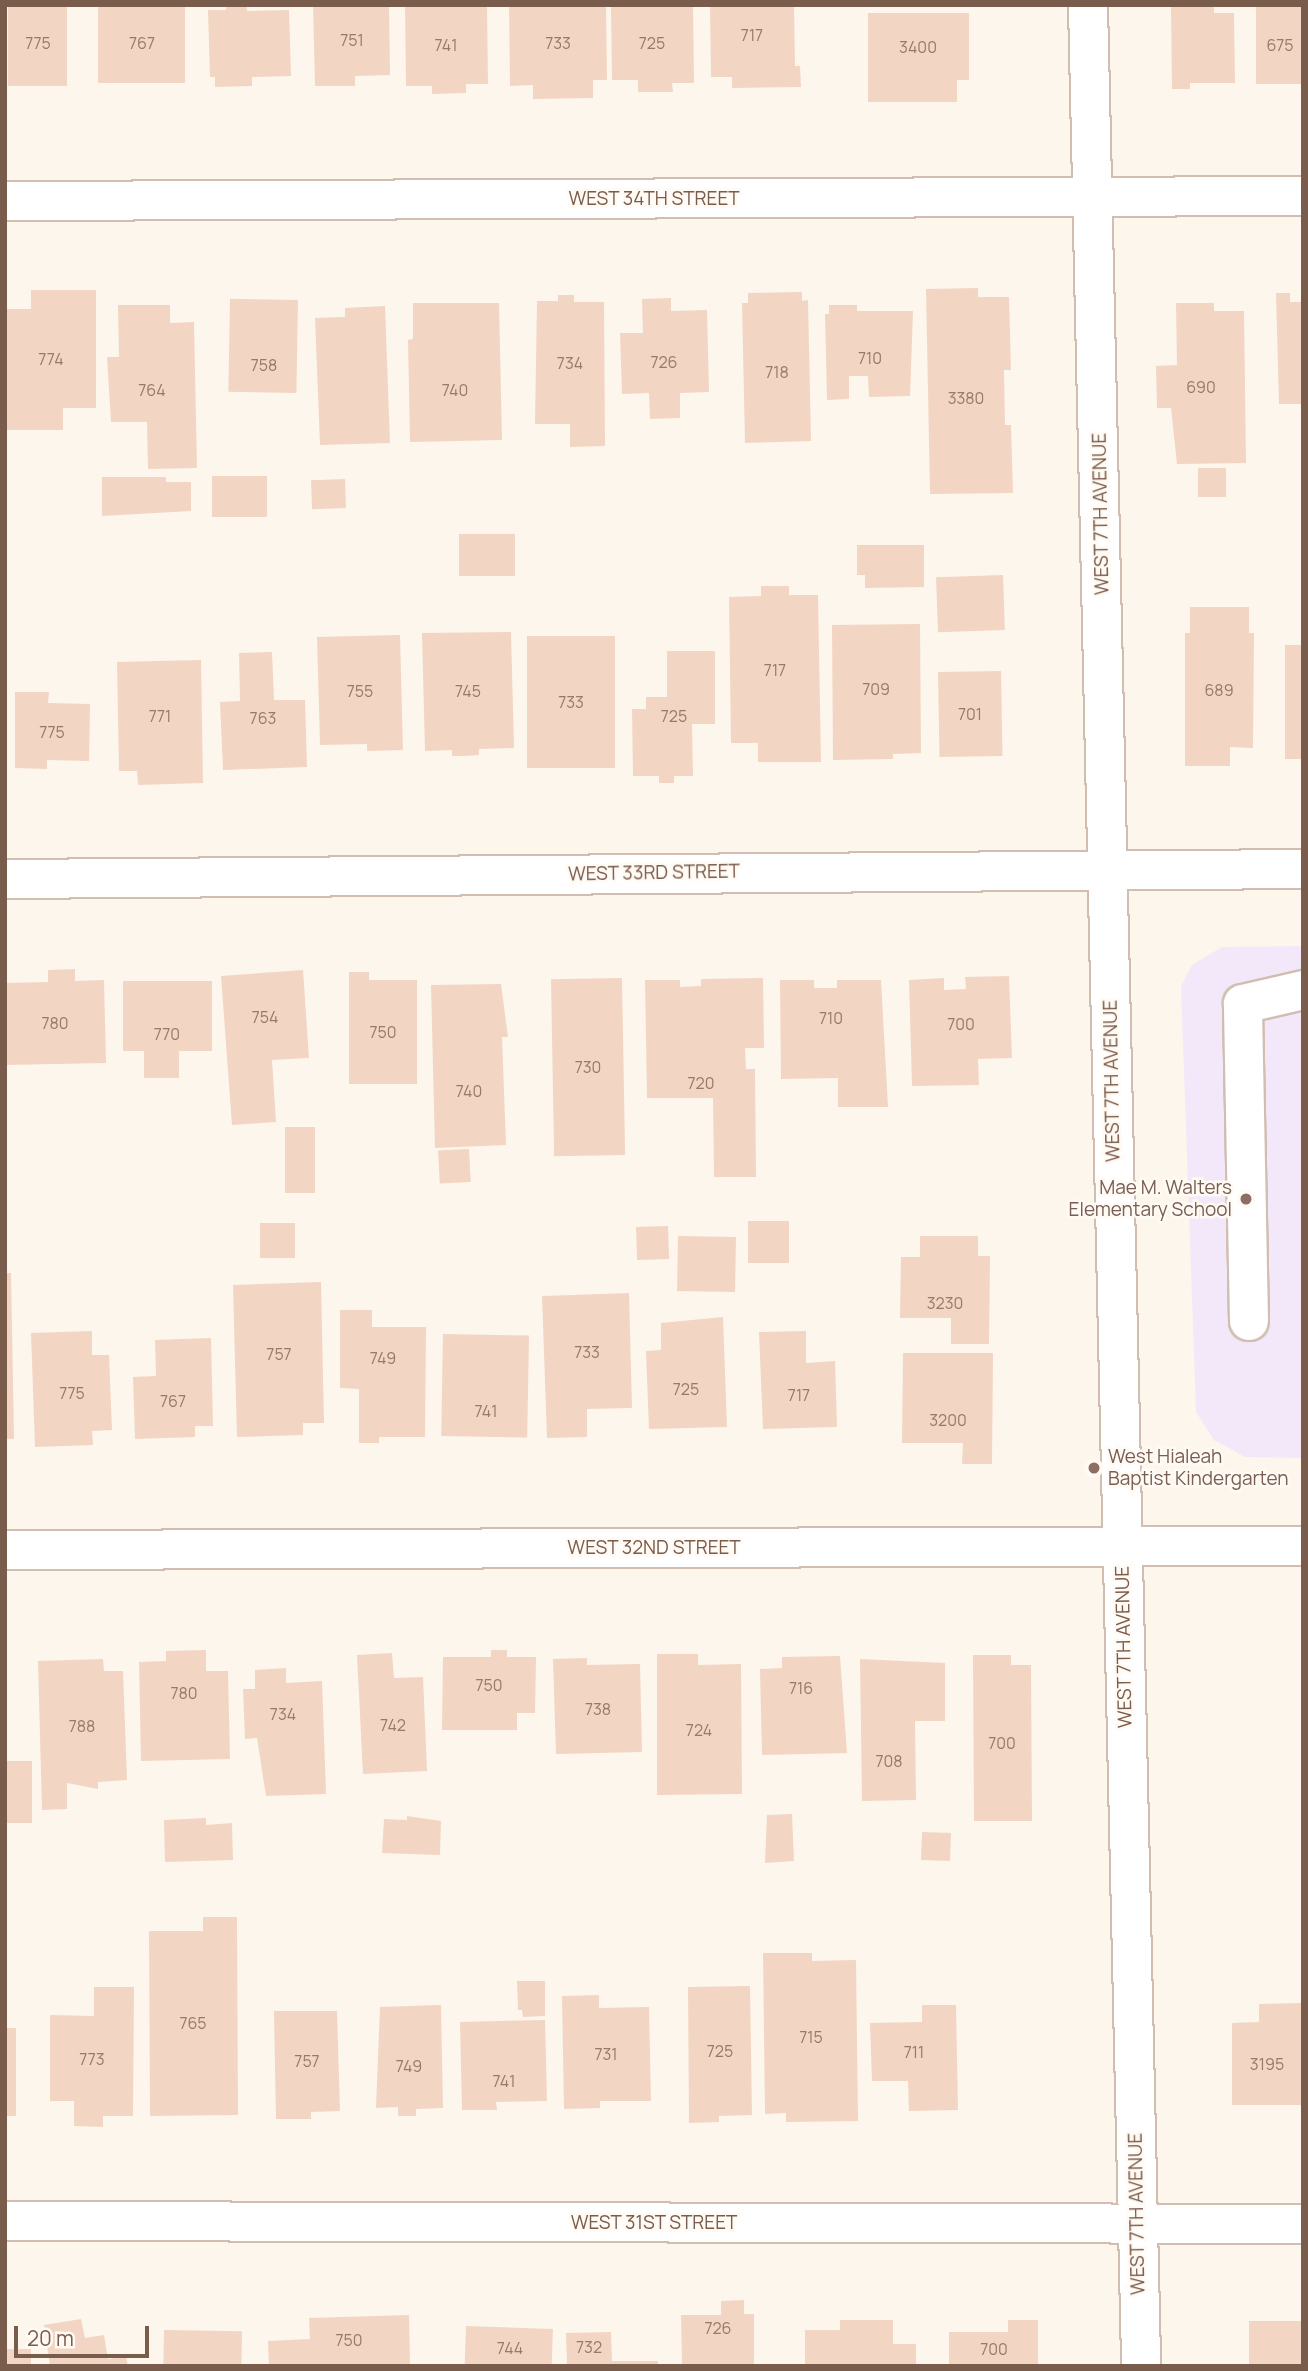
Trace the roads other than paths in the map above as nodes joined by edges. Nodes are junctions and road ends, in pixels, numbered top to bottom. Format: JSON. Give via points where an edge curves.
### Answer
{"nodes":[{"id":1,"x":1087,"y":5,"type":"edge"},
{"id":2,"x":1303,"y":196,"type":"edge"},
{"id":3,"x":1094,"y":197,"type":"junction"},
{"id":4,"x":5,"y":201,"type":"edge"},
{"id":5,"x":1108,"y":869,"type":"junction"},
{"id":6,"x":1303,"y":869,"type":"edge"},
{"id":7,"x":5,"y":879,"type":"edge"},
{"id":8,"x":1303,"y":990,"type":"edge"},
{"id":9,"x":1249,"y":1321,"type":"dead end"},
{"id":10,"x":1121,"y":1546,"type":"junction"},
{"id":11,"x":1303,"y":1546,"type":"edge"},
{"id":12,"x":5,"y":1550,"type":"edge"},
{"id":13,"x":5,"y":2221,"type":"edge"},
{"id":14,"x":1137,"y":2224,"type":"junction"},
{"id":15,"x":1303,"y":2224,"type":"edge"},
{"id":16,"x":1141,"y":2366,"type":"edge"}],
"edges":[{"from":1,"to":3,"type":"street","name":"WEST 7TH AVENUE"},
{"from":2,"to":3,"type":"street","name":"WEST 34TH STREET"},
{"from":3,"to":4,"type":"street","name":"WEST 34TH STREET"},
{"from":3,"to":5,"type":"street","name":"WEST 7TH AVENUE"},
{"from":5,"to":6,"type":"street","name":"WEST 33RD STREET"},
{"from":5,"to":7,"type":"street","name":"WEST 33RD STREET"},
{"from":5,"to":10,"type":"street","name":"WEST 7TH AVENUE"},
{"from":8,"to":9,"type":"street","via":[[1243,1004]]},
{"from":10,"to":11,"type":"street","name":"WEST 32ND STREET"},
{"from":10,"to":12,"type":"street","name":"WEST 32ND STREET"},
{"from":10,"to":14,"type":"street","name":"WEST 7TH AVENUE"},
{"from":13,"to":14,"type":"street","name":"WEST 31ST STREET"},
{"from":14,"to":15,"type":"street","name":"WEST 31ST STREET"},
{"from":14,"to":16,"type":"street","name":"WEST 7TH AVENUE"}]}
